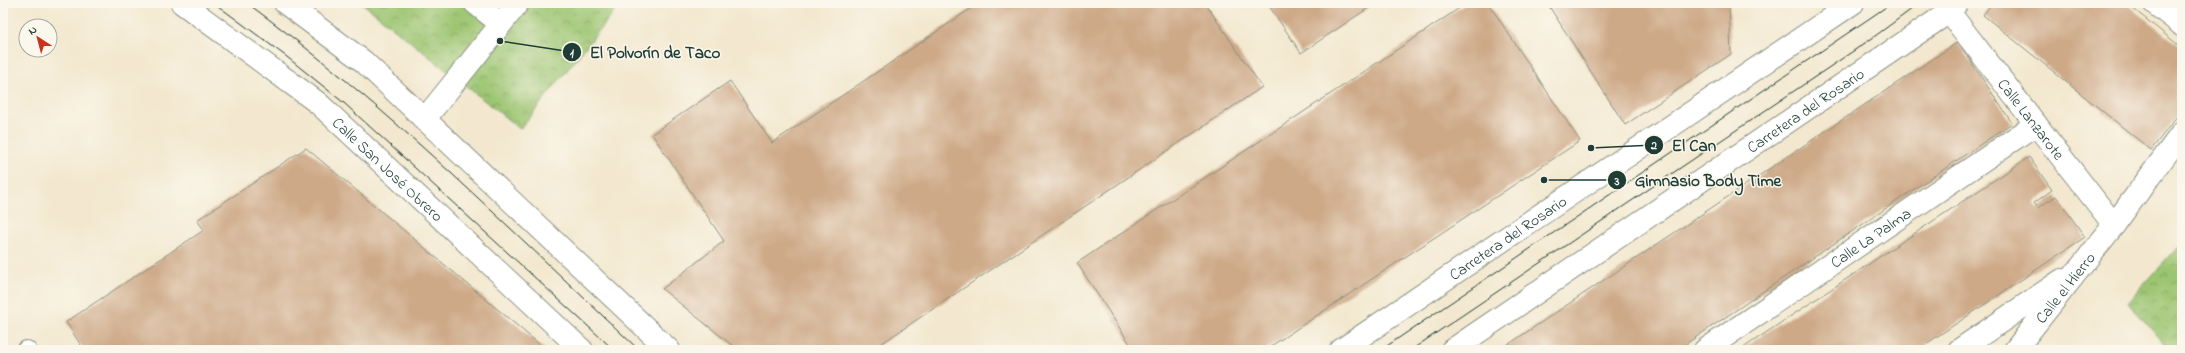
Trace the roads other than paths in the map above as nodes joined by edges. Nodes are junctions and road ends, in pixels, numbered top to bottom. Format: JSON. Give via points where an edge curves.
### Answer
{"nodes":[{"id":1,"x":182,"y":3,"type":"edge"},
{"id":2,"x":285,"y":3,"type":"edge"},
{"id":3,"x":475,"y":3,"type":"edge"},
{"id":4,"x":518,"y":3,"type":"edge"},
{"id":5,"x":1853,"y":3,"type":"edge"},
{"id":6,"x":2154,"y":3,"type":"edge"},
{"id":7,"x":1953,"y":8,"type":"edge"},
{"id":8,"x":501,"y":24,"type":"junction"},
{"id":9,"x":2182,"y":25,"type":"edge"},
{"id":10,"x":424,"y":120,"type":"junction"},
{"id":11,"x":2036,"y":124,"type":"junction"},
{"id":12,"x":2182,"y":134,"type":"edge"},
{"id":13,"x":2114,"y":225,"type":"junction"},
{"id":14,"x":2079,"y":269,"type":"junction"},
{"id":15,"x":582,"y":350,"type":"edge"},
{"id":16,"x":669,"y":350,"type":"edge"},
{"id":17,"x":1341,"y":350,"type":"edge"},
{"id":18,"x":1452,"y":350,"type":"edge"},
{"id":19,"x":1705,"y":350,"type":"edge"},
{"id":20,"x":1959,"y":350,"type":"edge"},
{"id":21,"x":2015,"y":350,"type":"edge"}],
"edges":[{"from":1,"to":15,"type":"street","name":"Calle San José Obrero","via":[[318,103]]},
{"from":2,"to":10,"type":"street","via":[[363,61]]},
{"from":3,"to":8,"type":"street"},
{"from":4,"to":8,"type":"street"},
{"from":5,"to":17,"type":"street","name":"Carretera del Rosario"},
{"from":6,"to":9,"type":"street"},
{"from":7,"to":11,"type":"street","name":"Calle Lanzarote"},
{"from":7,"to":18,"type":"street","name":"Carretera del Rosario"},
{"from":8,"to":10,"type":"street"},
{"from":10,"to":16,"type":"street"},
{"from":11,"to":13,"type":"street","name":"Calle Lanzarote"},
{"from":11,"to":19,"type":"street","name":"Calle La Palma"},
{"from":12,"to":13,"type":"street","name":"Calle el Hierro"},
{"from":13,"to":14,"type":"street","name":"Calle el Hierro"},
{"from":14,"to":20,"type":"street"},
{"from":14,"to":21,"type":"street","name":"Calle el Hierro"}]}
